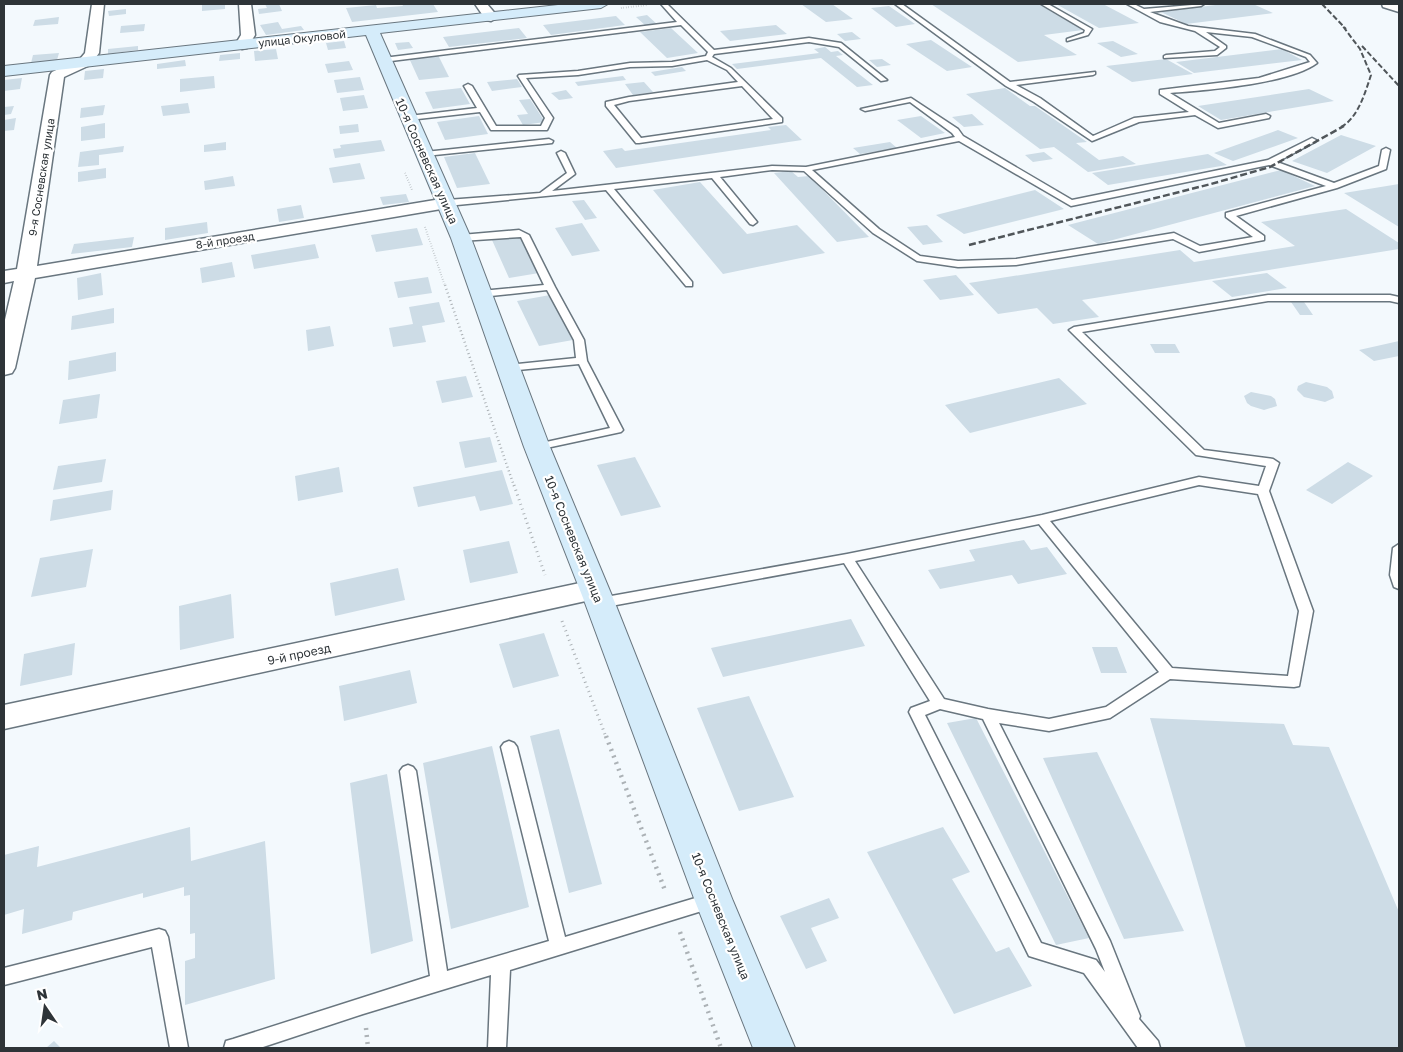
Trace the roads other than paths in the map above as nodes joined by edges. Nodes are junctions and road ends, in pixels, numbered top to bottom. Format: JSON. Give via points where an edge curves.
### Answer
{"nodes":[{"id":1,"x":98,"y":4,"type":"edge"},
{"id":2,"x":245,"y":4,"type":"edge"},
{"id":3,"x":481,"y":4,"type":"edge"},
{"id":4,"x":601,"y":4,"type":"edge"},
{"id":5,"x":664,"y":4,"type":"edge"},
{"id":6,"x":898,"y":4,"type":"edge"},
{"id":7,"x":1044,"y":4,"type":"edge"},
{"id":8,"x":1130,"y":4,"type":"edge"},
{"id":9,"x":1201,"y":4,"type":"edge"},
{"id":10,"x":1388,"y":4,"type":"edge"},
{"id":11,"x":1399,"y":8,"type":"edge"},
{"id":12,"x":1143,"y":11,"type":"junction"},
{"id":13,"x":491,"y":17,"type":"junction"},
{"id":14,"x":682,"y":23,"type":"junction"},
{"id":15,"x":1198,"y":29,"type":"junction"},
{"id":16,"x":372,"y":31,"type":"junction"},
{"id":17,"x":1069,"y":40,"type":"dead end"},
{"id":18,"x":242,"y":45,"type":"junction"},
{"id":19,"x":710,"y":55,"type":"junction"},
{"id":20,"x":1166,"y":57,"type":"dead end"},
{"id":21,"x":383,"y":60,"type":"junction"},
{"id":22,"x":85,"y":62,"type":"junction"},
{"id":23,"x":4,"y":71,"type":"edge"},
{"id":24,"x":1093,"y":73,"type":"dead end"},
{"id":25,"x":883,"y":80,"type":"dead end"},
{"id":26,"x":743,"y":84,"type":"junction"},
{"id":27,"x":1008,"y":84,"type":"junction"},
{"id":28,"x":468,"y":86,"type":"dead end"},
{"id":29,"x":865,"y":109,"type":"dead end"},
{"id":30,"x":482,"y":110,"type":"junction"},
{"id":31,"x":1196,"y":113,"type":"junction"},
{"id":32,"x":1266,"y":116,"type":"dead end"},
{"id":33,"x":409,"y":118,"type":"junction"},
{"id":34,"x":960,"y":138,"type":"junction"},
{"id":35,"x":1312,"y":140,"type":"dead end"},
{"id":36,"x":549,"y":141,"type":"dead end"},
{"id":37,"x":1386,"y":150,"type":"dead end"},
{"id":38,"x":561,"y":152,"type":"dead end"},
{"id":39,"x":1270,"y":162,"type":"junction"},
{"id":40,"x":415,"y":163,"type":"junction"},
{"id":41,"x":806,"y":169,"type":"junction"},
{"id":42,"x":713,"y":174,"type":"junction"},
{"id":43,"x":1334,"y":186,"type":"junction"},
{"id":44,"x":608,"y":187,"type":"junction"},
{"id":45,"x":542,"y":195,"type":"junction"},
{"id":46,"x":447,"y":203,"type":"junction"},
{"id":47,"x":753,"y":222,"type":"dead end"},
{"id":48,"x":461,"y":238,"type":"junction"},
{"id":49,"x":26,"y":273,"type":"junction"},
{"id":50,"x":4,"y":276,"type":"edge"},
{"id":51,"x":690,"y":284,"type":"dead end"},
{"id":52,"x":550,"y":287,"type":"junction"},
{"id":53,"x":481,"y":294,"type":"junction"},
{"id":54,"x":1399,"y":300,"type":"edge"},
{"id":55,"x":582,"y":361,"type":"junction"},
{"id":56,"x":4,"y":368,"type":"edge"},
{"id":57,"x":508,"y":368,"type":"junction"},
{"id":58,"x":537,"y":447,"type":"junction"},
{"id":59,"x":1263,"y":491,"type":"junction"},
{"id":60,"x":1042,"y":519,"type":"junction"},
{"id":61,"x":1399,"y":548,"type":"edge"},
{"id":62,"x":847,"y":558,"type":"junction"},
{"id":63,"x":1399,"y":584,"type":"edge"},
{"id":64,"x":597,"y":596,"type":"junction"},
{"id":65,"x":1168,"y":672,"type":"junction"},
{"id":66,"x":939,"y":703,"type":"junction"},
{"id":67,"x":988,"y":715,"type":"junction"},
{"id":68,"x":4,"y":717,"type":"edge"},
{"id":69,"x":509,"y":747,"type":"dead end"},
{"id":70,"x":408,"y":771,"type":"dead end"},
{"id":71,"x":714,"y":901,"type":"junction"},
{"id":72,"x":559,"y":946,"type":"junction"},
{"id":73,"x":501,"y":963,"type":"junction"},
{"id":74,"x":4,"y":976,"type":"edge"},
{"id":75,"x":440,"y":982,"type":"junction"},
{"id":76,"x":1145,"y":1042,"type":"edge"},
{"id":77,"x":179,"y":1048,"type":"edge"},
{"id":78,"x":233,"y":1048,"type":"edge"},
{"id":79,"x":497,"y":1048,"type":"edge"},
{"id":80,"x":774,"y":1048,"type":"edge"}],
"edges":[{"from":1,"to":22,"type":"street","via":[[92,53]]},
{"from":2,"to":18,"type":"street","via":[[248,35]]},
{"from":3,"to":13,"type":"street"},
{"from":4,"to":13,"type":"street","name":"улица Окуловой"},
{"from":5,"to":14,"type":"lane"},
{"from":6,"to":27,"type":"lane"},
{"from":7,"to":17,"type":"lane","via":[[1089,29],[1086,34]]},
{"from":8,"to":12,"type":"lane"},
{"from":9,"to":12,"type":"lane"},
{"from":10,"to":11,"type":"street"},
{"from":12,"to":15,"type":"lane","via":[[1179,27]]},
{"from":13,"to":16,"type":"street","name":"улица Окуловой"},
{"from":14,"to":19,"type":"lane"},
{"from":14,"to":21,"type":"lane"},
{"from":15,"to":20,"type":"lane","via":[[1224,47],[1216,53]]},
{"from":15,"to":31,"type":"lane","via":[[1253,35],[1308,56],[1314,63],[1295,72],[1249,82],[1163,92]]},
{"from":16,"to":18,"type":"street","name":"улица Окуловой"},
{"from":16,"to":21,"type":"street","name":"10-я Сосневская улица"},
{"from":18,"to":22,"type":"street","name":"улица Окуловой"},
{"from":19,"to":25,"type":"lane","via":[[810,40],[840,45]]},
{"from":19,"to":26,"type":"lane"},
{"from":19,"to":30,"type":"lane","via":[[672,64],[521,76],[549,118],[544,128],[494,128]]},
{"from":21,"to":33,"type":"street","name":"10-я Сосневская улица"},
{"from":22,"to":23,"type":"street","name":"улица Окуловой"},
{"from":22,"to":49,"type":"street","name":"9-я Сосневская улица","via":[[57,75]]},
{"from":24,"to":27,"type":"lane"},
{"from":26,"to":26,"type":"lane","via":[[779,120],[639,141],[609,104],[630,98]]},
{"from":27,"to":31,"type":"lane","via":[[1092,139],[1137,120]]},
{"from":28,"to":30,"type":"lane"},
{"from":29,"to":34,"type":"lane","via":[[911,100]]},
{"from":30,"to":33,"type":"lane"},
{"from":31,"to":32,"type":"lane","via":[[1218,126]]},
{"from":33,"to":40,"type":"street","name":"10-я Сосневская улица"},
{"from":34,"to":39,"type":"lane","via":[[1071,203]]},
{"from":34,"to":41,"type":"lane"},
{"from":35,"to":39,"type":"lane"},
{"from":36,"to":40,"type":"lane"},
{"from":37,"to":43,"type":"lane","via":[[1384,167]]},
{"from":38,"to":45,"type":"lane","via":[[571,174]]},
{"from":39,"to":43,"type":"lane"},
{"from":40,"to":46,"type":"street","name":"10-я Сосневская улица"},
{"from":41,"to":42,"type":"lane","via":[[772,168]]},
{"from":41,"to":43,"type":"lane","via":[[876,231],[917,258],[958,264],[1016,262],[1174,236],[1199,249],[1261,238],[1229,215]]},
{"from":42,"to":44,"type":"lane"},
{"from":42,"to":47,"type":"lane"},
{"from":44,"to":45,"type":"lane"},
{"from":44,"to":51,"type":"lane"},
{"from":45,"to":46,"type":"lane"},
{"from":46,"to":48,"type":"street","name":"10-я Сосневская улица"},
{"from":46,"to":49,"type":"street","name":"8-й проезд"},
{"from":48,"to":52,"type":"lane","via":[[525,235]]},
{"from":48,"to":53,"type":"street","name":"10-я Сосневская улица"},
{"from":49,"to":50,"type":"street","name":"8-й проезд"},
{"from":49,"to":56,"type":"street","name":"9-я Сосневская улица"},
{"from":52,"to":53,"type":"lane"},
{"from":52,"to":55,"type":"lane","via":[[579,340]]},
{"from":53,"to":57,"type":"street","name":"10-я Сосневская улица"},
{"from":54,"to":59,"type":"lane","via":[[1268,298],[1074,330],[1200,453],[1273,462]]},
{"from":55,"to":57,"type":"lane"},
{"from":55,"to":58,"type":"lane","via":[[617,430]]},
{"from":57,"to":58,"type":"street","name":"10-я Сосневская улица"},
{"from":58,"to":64,"type":"street","name":"10-я Сосневская улица"},
{"from":59,"to":60,"type":"lane","via":[[1199,481]]},
{"from":59,"to":65,"type":"lane","via":[[1306,611],[1294,682]]},
{"from":60,"to":62,"type":"lane"},
{"from":60,"to":65,"type":"lane"},
{"from":61,"to":63,"type":"lane"},
{"from":62,"to":64,"type":"lane"},
{"from":62,"to":66,"type":"lane"},
{"from":64,"to":68,"type":"street","name":"9-й проезд","via":[[553,599]]},
{"from":64,"to":71,"type":"street","name":"10-я Сосневская улица"},
{"from":65,"to":67,"type":"lane","via":[[1110,712],[1049,725]]},
{"from":66,"to":67,"type":"lane"},
{"from":66,"to":76,"type":"lane","via":[[916,712],[1035,950],[1090,966]]},
{"from":67,"to":76,"type":"lane","via":[[1104,947]]},
{"from":69,"to":72,"type":"lane"},
{"from":70,"to":75,"type":"lane"},
{"from":71,"to":72,"type":"lane"},
{"from":71,"to":80,"type":"street","name":"10-я Сосневская улица"},
{"from":72,"to":73,"type":"lane"},
{"from":73,"to":75,"type":"lane"},
{"from":73,"to":79,"type":"lane"},
{"from":74,"to":77,"type":"lane","via":[[159,937]]},
{"from":75,"to":78,"type":"lane"}]}
